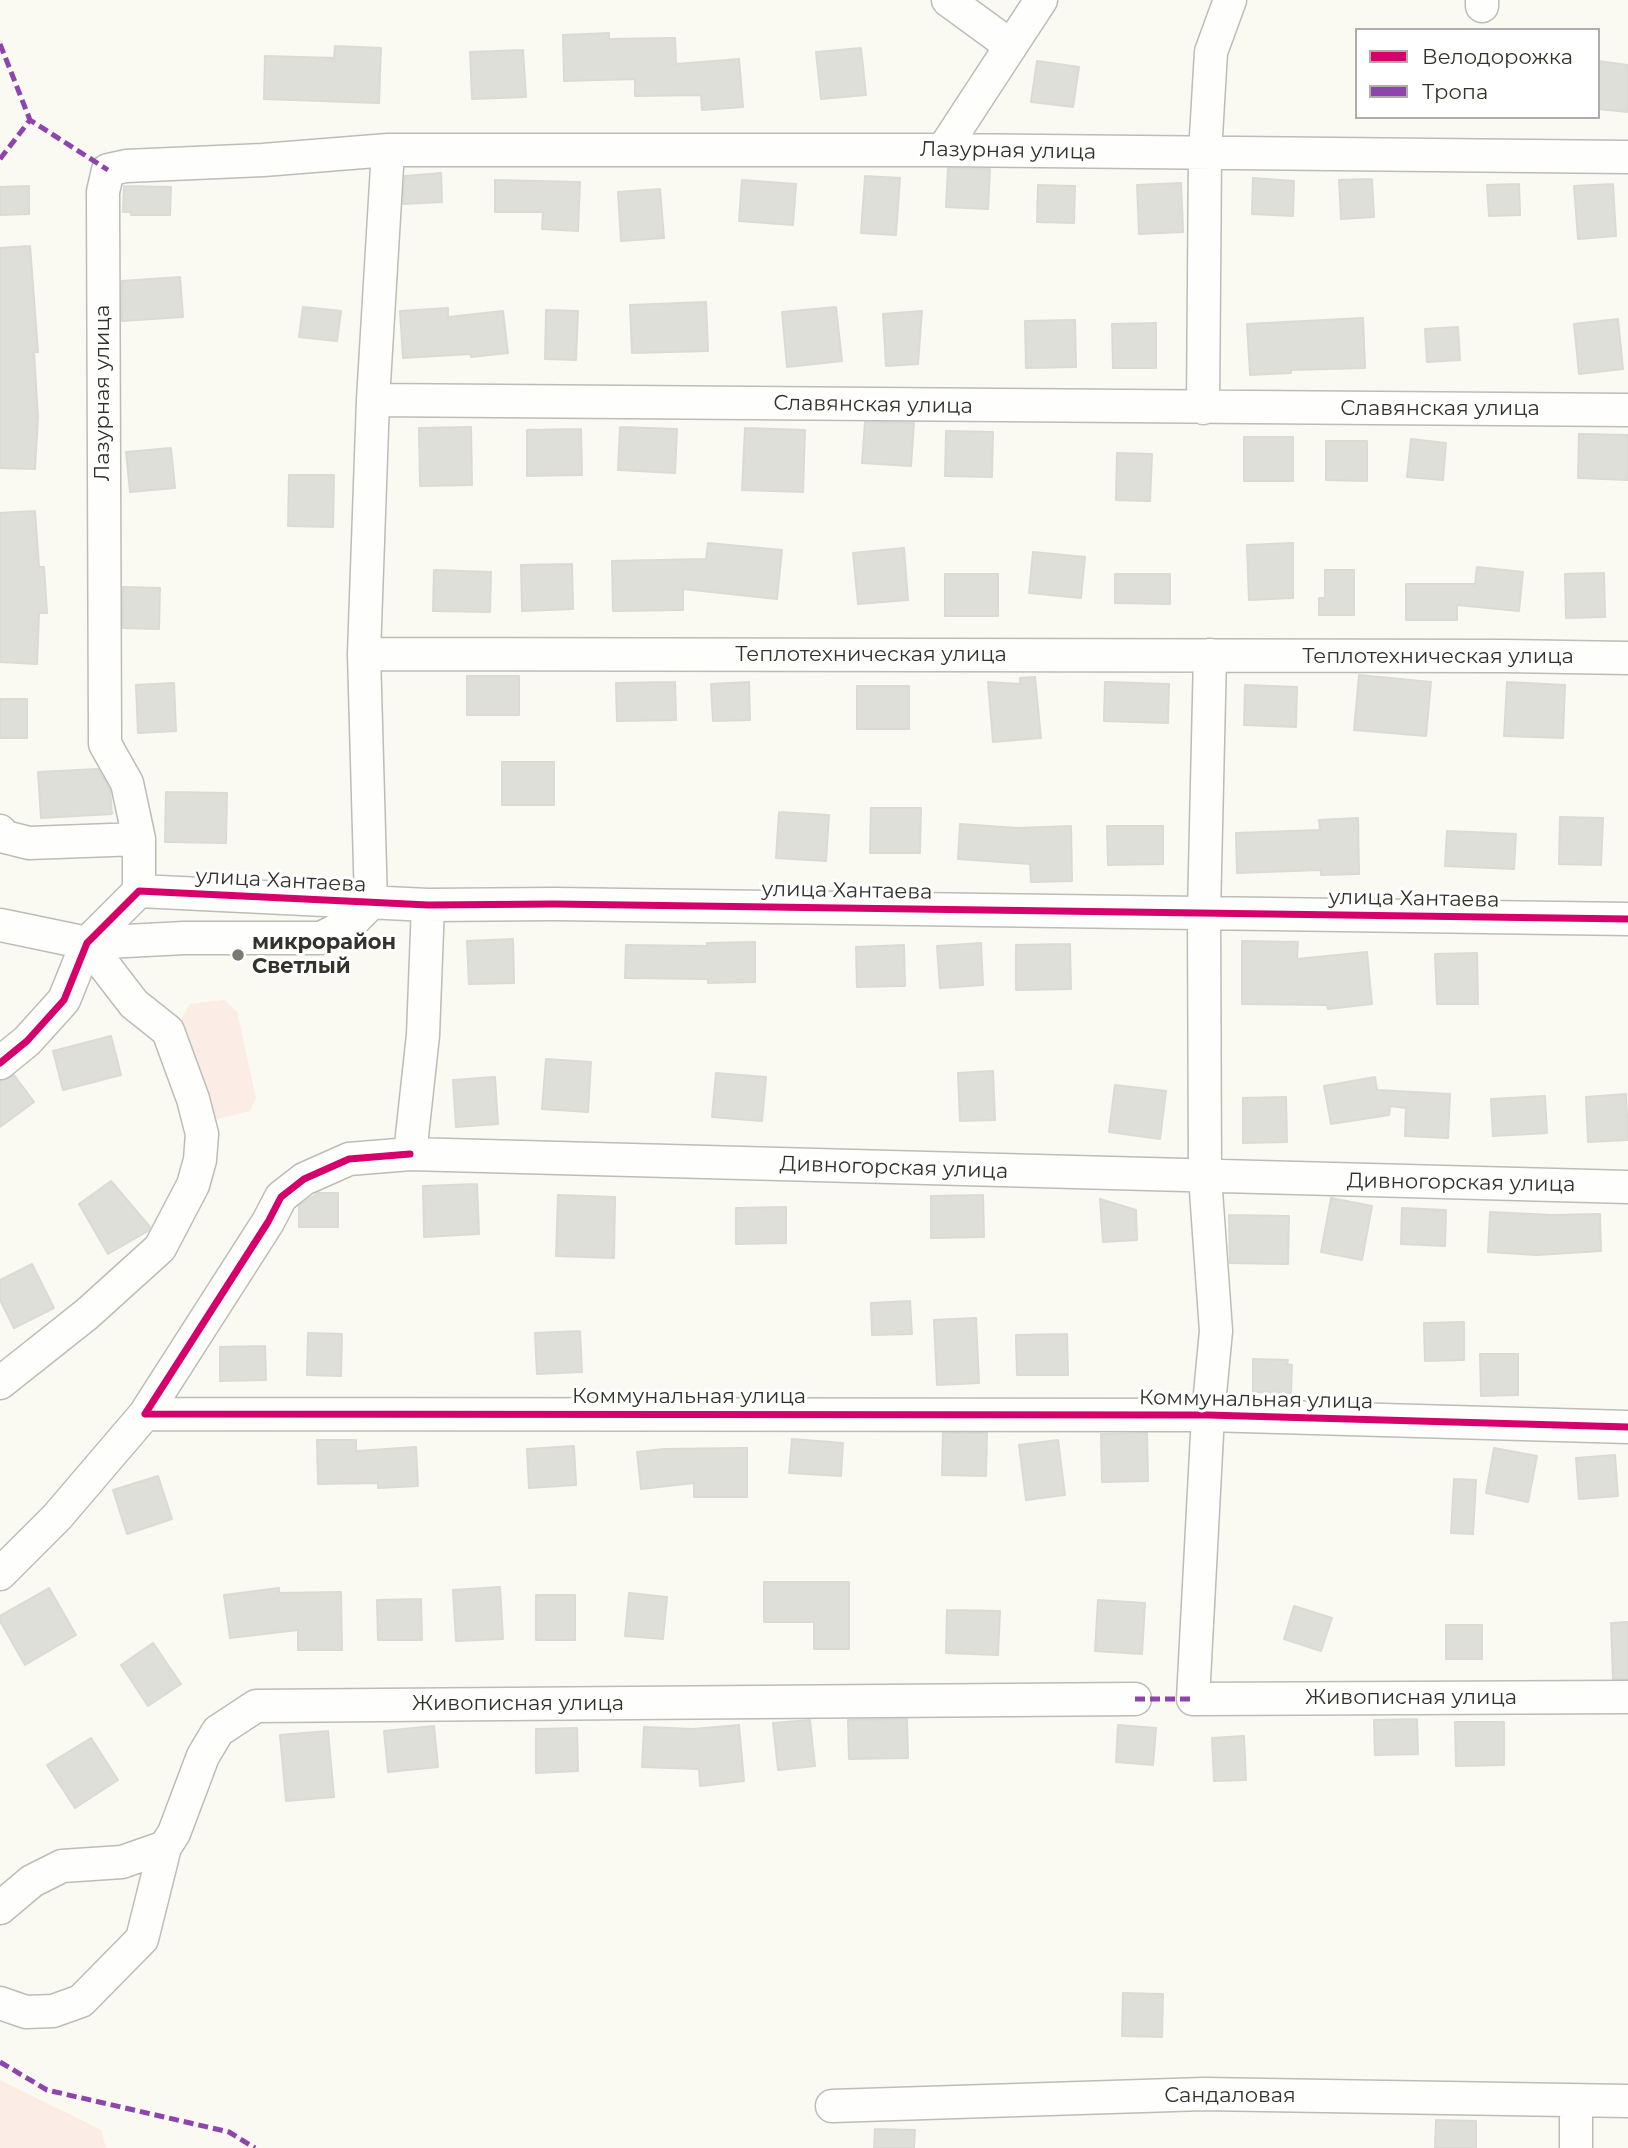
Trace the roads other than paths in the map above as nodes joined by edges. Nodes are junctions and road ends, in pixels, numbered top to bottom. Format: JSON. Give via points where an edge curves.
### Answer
{"nodes":[{"id":1,"x":948,"y":0,"type":"edge"},
{"id":2,"x":1041,"y":0,"type":"edge"},
{"id":3,"x":1230,"y":0,"type":"edge"},
{"id":4,"x":1011,"y":46,"type":"junction"},
{"id":5,"x":943,"y":149,"type":"junction"},
{"id":6,"x":388,"y":150,"type":"junction"},
{"id":7,"x":1205,"y":153,"type":"junction"},
{"id":8,"x":1628,"y":158,"type":"edge"},
{"id":9,"x":373,"y":400,"type":"junction"},
{"id":10,"x":1203,"y":408,"type":"junction"},
{"id":11,"x":1628,"y":410,"type":"edge"},
{"id":12,"x":364,"y":654,"type":"junction"},
{"id":13,"x":1210,"y":656,"type":"junction"},
{"id":14,"x":1628,"y":659,"type":"edge"},
{"id":15,"x":0,"y":831,"type":"edge"},
{"id":16,"x":139,"y":839,"type":"junction"},
{"id":17,"x":139,"y":891,"type":"junction"},
{"id":18,"x":371,"y":903,"type":"junction"},
{"id":19,"x":428,"y":905,"type":"junction"},
{"id":20,"x":1204,"y":913,"type":"junction"},
{"id":21,"x":1628,"y":919,"type":"edge"},
{"id":22,"x":0,"y":925,"type":"edge"},
{"id":23,"x":87,"y":943,"type":"junction"},
{"id":24,"x":0,"y":1063,"type":"edge"},
{"id":25,"x":410,"y":1154,"type":"junction"},
{"id":26,"x":1205,"y":1177,"type":"junction"},
{"id":27,"x":1628,"y":1187,"type":"edge"},
{"id":28,"x":0,"y":1383,"type":"edge"},
{"id":29,"x":145,"y":1414,"type":"junction"},
{"id":30,"x":1208,"y":1415,"type":"junction"},
{"id":31,"x":1628,"y":1427,"type":"edge"},
{"id":32,"x":0,"y":1574,"type":"edge"},
{"id":33,"x":1628,"y":1697,"type":"edge"},
{"id":34,"x":1135,"y":1699,"type":"dead end"},
{"id":35,"x":166,"y":1847,"type":"junction"},
{"id":36,"x":0,"y":1908,"type":"edge"},
{"id":37,"x":0,"y":2003,"type":"edge"},
{"id":38,"x":1628,"y":2101,"type":"edge"},
{"id":39,"x":1576,"y":2102,"type":"junction"},
{"id":40,"x":832,"y":2106,"type":"dead end"},
{"id":41,"x":1576,"y":2148,"type":"edge"}],
"edges":[{"from":1,"to":4,"type":"street"},
{"from":2,"to":4,"type":"street"},
{"from":3,"to":7,"type":"street","via":[[1211,52]]},
{"from":4,"to":5,"type":"street"},
{"from":5,"to":6,"type":"street","name":"Лазурная улица"},
{"from":5,"to":7,"type":"street","name":"Лазурная улица"},
{"from":6,"to":9,"type":"street"},
{"from":6,"to":16,"type":"street","name":"Лазурная улица","via":[[108,170],[103,192],[105,744],[127,783]]},
{"from":7,"to":8,"type":"street","name":"Лазурная улица"},
{"from":7,"to":10,"type":"street"},
{"from":9,"to":10,"type":"street","name":"Славянская улица"},
{"from":9,"to":12,"type":"street"},
{"from":10,"to":11,"type":"street","name":"Славянская улица"},
{"from":12,"to":13,"type":"street","name":"Теплотехническая улица"},
{"from":12,"to":18,"type":"street"},
{"from":13,"to":14,"type":"street","name":"Теплотехническая улица"},
{"from":13,"to":20,"type":"street"},
{"from":15,"to":16,"type":"street","via":[[5,837],[29,843]]},
{"from":16,"to":17,"type":"street","name":"Лазурная улица"},
{"from":17,"to":18,"type":"street","name":"улица Хантаева"},
{"from":17,"to":23,"type":"street"},
{"from":18,"to":19,"type":"street","name":"улица Хантаева"},
{"from":18,"to":23,"type":"street","via":[[351,923],[321,938]]},
{"from":19,"to":20,"type":"street","name":"улица Хантаева"},
{"from":19,"to":25,"type":"street","via":[[423,1035]]},
{"from":20,"to":21,"type":"street","name":"улица Хантаева"},
{"from":20,"to":26,"type":"street"},
{"from":22,"to":23,"type":"street"},
{"from":23,"to":24,"type":"street","via":[[64,1000]]},
{"from":23,"to":28,"type":"street","via":[[134,1004],[168,1031],[202,1134],[200,1160],[193,1185],[160,1248]]},
{"from":25,"to":26,"type":"street","name":"Дивногорская улица"},
{"from":25,"to":29,"type":"street","via":[[349,1159],[304,1179],[281,1197]]},
{"from":26,"to":27,"type":"street","name":"Дивногорская улица"},
{"from":26,"to":30,"type":"street","via":[[1216,1331]]},
{"from":29,"to":30,"type":"street","name":"Коммунальная улица"},
{"from":29,"to":32,"type":"street","via":[[57,1517]]},
{"from":30,"to":31,"type":"street","name":"Коммунальная улица"},
{"from":30,"to":33,"type":"street","name":"Живописная улица","via":[[1193,1699]]},
{"from":34,"to":35,"type":"street","name":"Живописная улица","via":[[256,1706],[218,1731]]},
{"from":35,"to":36,"type":"street","via":[[122,1862],[62,1866],[32,1881]]},
{"from":35,"to":37,"type":"street","name":"Живописная улица","via":[[142,1939],[81,2001],[53,2011],[26,2012]]},
{"from":38,"to":39,"type":"street","name":"Сандаловая"},
{"from":39,"to":40,"type":"street","name":"Сандаловая","via":[[1204,2094]]},
{"from":39,"to":41,"type":"street"}]}
